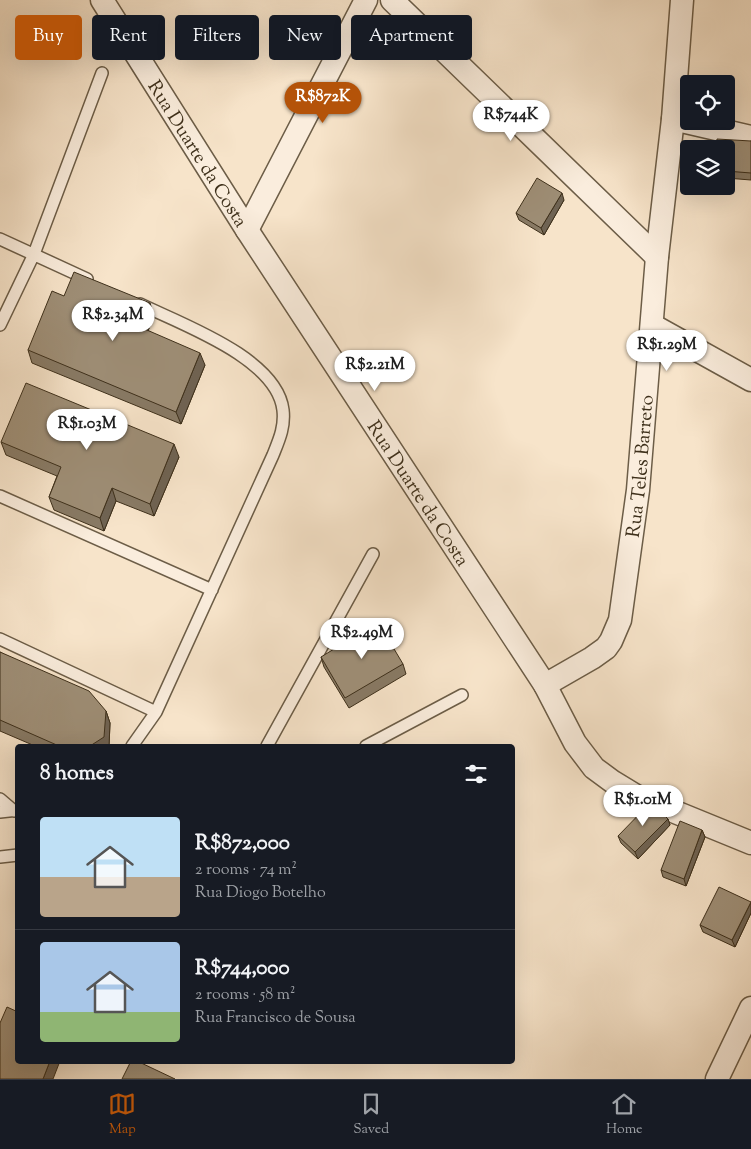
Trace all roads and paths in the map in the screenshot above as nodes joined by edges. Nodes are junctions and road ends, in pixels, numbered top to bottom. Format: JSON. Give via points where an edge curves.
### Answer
{"nodes":[{"id":1,"x":102,"y":0,"type":"edge"},
{"id":2,"x":366,"y":0,"type":"edge"},
{"id":3,"x":392,"y":0,"type":"edge"},
{"id":4,"x":682,"y":0,"type":"edge"},
{"id":5,"x":102,"y":74,"type":"dead end"},
{"id":6,"x":673,"y":119,"type":"junction"},
{"id":7,"x":751,"y":137,"type":"edge"},
{"id":8,"x":247,"y":230,"type":"junction"},
{"id":9,"x":0,"y":239,"type":"edge"},
{"id":10,"x":34,"y":254,"type":"junction"},
{"id":11,"x":657,"y":257,"type":"junction"},
{"id":12,"x":95,"y":283,"type":"edge"},
{"id":13,"x":131,"y":300,"type":"edge"},
{"id":14,"x":0,"y":325,"type":"edge"},
{"id":15,"x":652,"y":325,"type":"junction"},
{"id":16,"x":751,"y":380,"type":"edge"},
{"id":17,"x":0,"y":496,"type":"edge"},
{"id":18,"x":373,"y":554,"type":"dead end"},
{"id":19,"x":212,"y":590,"type":"junction"},
{"id":20,"x":0,"y":639,"type":"edge"},
{"id":21,"x":545,"y":685,"type":"junction"},
{"id":22,"x":462,"y":695,"type":"dead end"},
{"id":23,"x":156,"y":712,"type":"junction"},
{"id":24,"x":133,"y":744,"type":"edge"},
{"id":25,"x":268,"y":744,"type":"edge"},
{"id":26,"x":370,"y":744,"type":"edge"},
{"id":27,"x":0,"y":799,"type":"edge"},
{"id":28,"x":15,"y":809,"type":"edge"},
{"id":29,"x":15,"y":810,"type":"edge"},
{"id":30,"x":0,"y":812,"type":"edge"},
{"id":31,"x":751,"y":843,"type":"edge"},
{"id":32,"x":15,"y":856,"type":"edge"},
{"id":33,"x":0,"y":858,"type":"edge"},
{"id":34,"x":751,"y":1008,"type":"edge"},
{"id":35,"x":717,"y":1079,"type":"edge"}],
"edges":[{"from":1,"to":8,"type":"street","name":"Rua Duarte da Costa"},
{"from":2,"to":8,"type":"street"},
{"from":3,"to":11,"type":"street"},
{"from":4,"to":6,"type":"street","name":"Rua Teles Barreto"},
{"from":5,"to":10,"type":"lane"},
{"from":6,"to":7,"type":"street"},
{"from":6,"to":11,"type":"street","name":"Rua Teles Barreto"},
{"from":8,"to":21,"type":"street","name":"Rua Duarte da Costa"},
{"from":9,"to":10,"type":"lane"},
{"from":10,"to":12,"type":"lane"},
{"from":10,"to":14,"type":"lane"},
{"from":11,"to":15,"type":"street","name":"Rua Teles Barreto"},
{"from":13,"to":19,"type":"lane","via":[[236,351],[257,366],[277,389],[283,409],[283,429],[273,455]]},
{"from":15,"to":16,"type":"street"},
{"from":15,"to":21,"type":"street","name":"Rua Teles Barreto","via":[[638,490],[620,620],[606,648]]},
{"from":17,"to":19,"type":"lane"},
{"from":18,"to":25,"type":"lane"},
{"from":19,"to":23,"type":"lane"},
{"from":20,"to":23,"type":"lane"},
{"from":21,"to":31,"type":"street","name":"Rua Duarte da Costa","via":[[575,743],[594,768],[636,796]]},
{"from":22,"to":26,"type":"lane"},
{"from":23,"to":24,"type":"lane"},
{"from":27,"to":28,"type":"lane"},
{"from":29,"to":30,"type":"lane"},
{"from":32,"to":33,"type":"lane"},
{"from":34,"to":35,"type":"street"}]}
